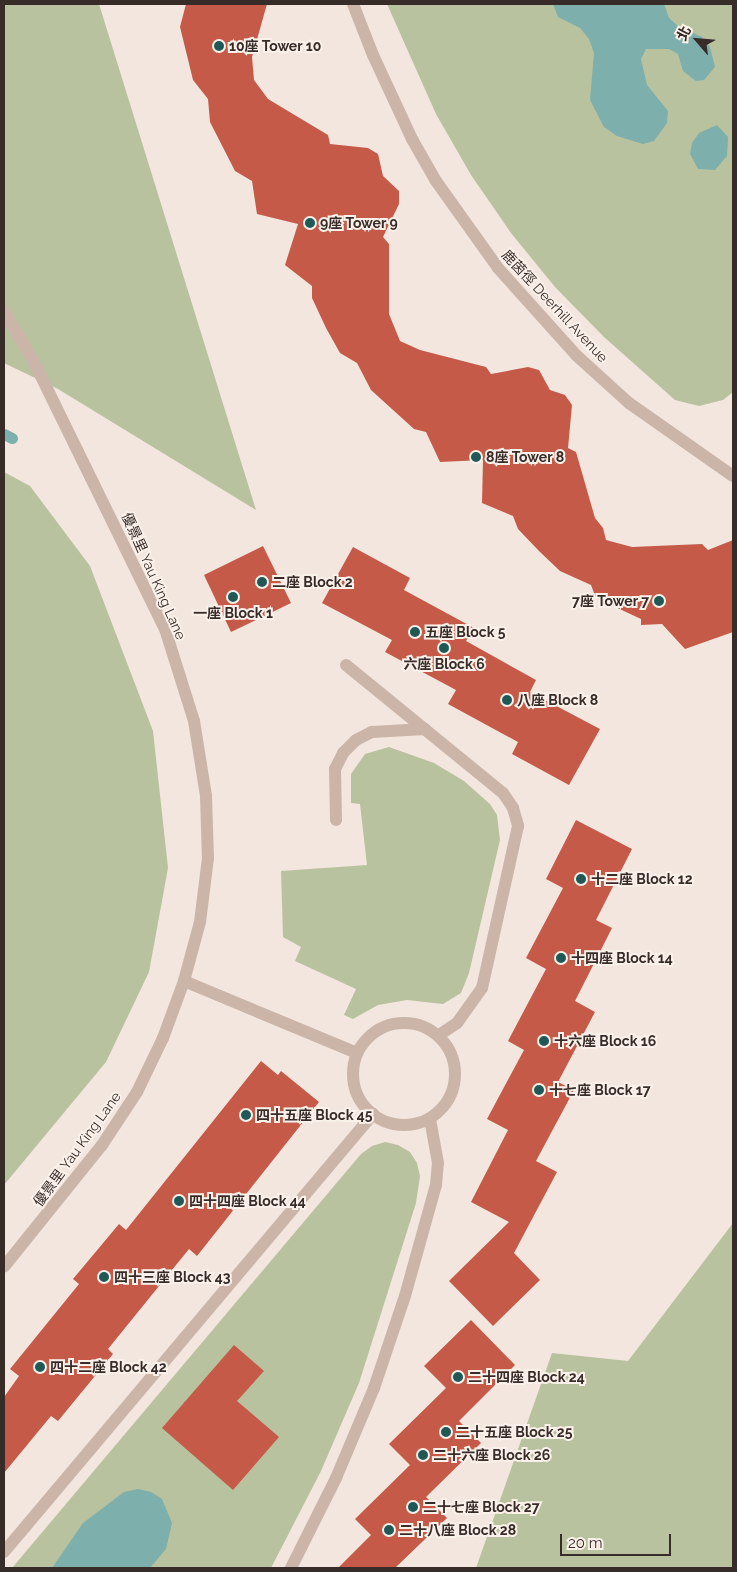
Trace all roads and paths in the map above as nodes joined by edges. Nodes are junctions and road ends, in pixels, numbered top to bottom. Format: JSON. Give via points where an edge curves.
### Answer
{"nodes":[{"id":1,"x":354,"y":4,"type":"edge"},
{"id":2,"x":4,"y":311,"type":"edge"},
{"id":3,"x":733,"y":474,"type":"edge"},
{"id":4,"x":346,"y":665,"type":"dead end"},
{"id":5,"x":425,"y":729,"type":"junction"},
{"id":6,"x":336,"y":820,"type":"dead end"},
{"id":7,"x":184,"y":981,"type":"junction"},
{"id":8,"x":439,"y":1035,"type":"junction"},
{"id":9,"x":357,"y":1053,"type":"junction"},
{"id":10,"x":372,"y":1114,"type":"junction"},
{"id":11,"x":430,"y":1119,"type":"junction"},
{"id":12,"x":4,"y":1267,"type":"edge"},
{"id":13,"x":4,"y":1552,"type":"edge"},
{"id":14,"x":291,"y":1568,"type":"edge"}],
"edges":[{"from":1,"to":3,"type":"street","name":"鹿茵徑 Deerhill Avenue","via":[[373,56],[412,139],[436,181],[498,268],[576,355],[629,403]]},
{"from":2,"to":7,"type":"street","name":"優景里 Yau King Lane","via":[[36,366],[127,548],[164,629],[194,721],[206,796],[208,858],[200,922]]},
{"from":4,"to":5,"type":"street"},
{"from":5,"to":6,"type":"street","via":[[372,732],[356,740],[343,753],[335,769]]},
{"from":5,"to":8,"type":"street","via":[[503,793],[513,808],[518,826],[482,988],[461,1018]]},
{"from":7,"to":9,"type":"street"},
{"from":7,"to":12,"type":"street","name":"優景里 Yau King Lane","via":[[163,1038],[137,1092],[102,1145]]},
{"from":8,"to":9,"type":"street","via":[[410,1022],[394,1023],[366,1039]]},
{"from":8,"to":11,"type":"street","via":[[455,1063],[455,1080],[442,1109]]},
{"from":9,"to":10,"type":"street","via":[[354,1084],[360,1100]]},
{"from":10,"to":11,"type":"street","via":[[399,1126]]},
{"from":10,"to":13,"type":"street"},
{"from":11,"to":14,"type":"street","via":[[437,1155],[436,1185],[405,1296],[374,1388],[336,1478]]}]}
